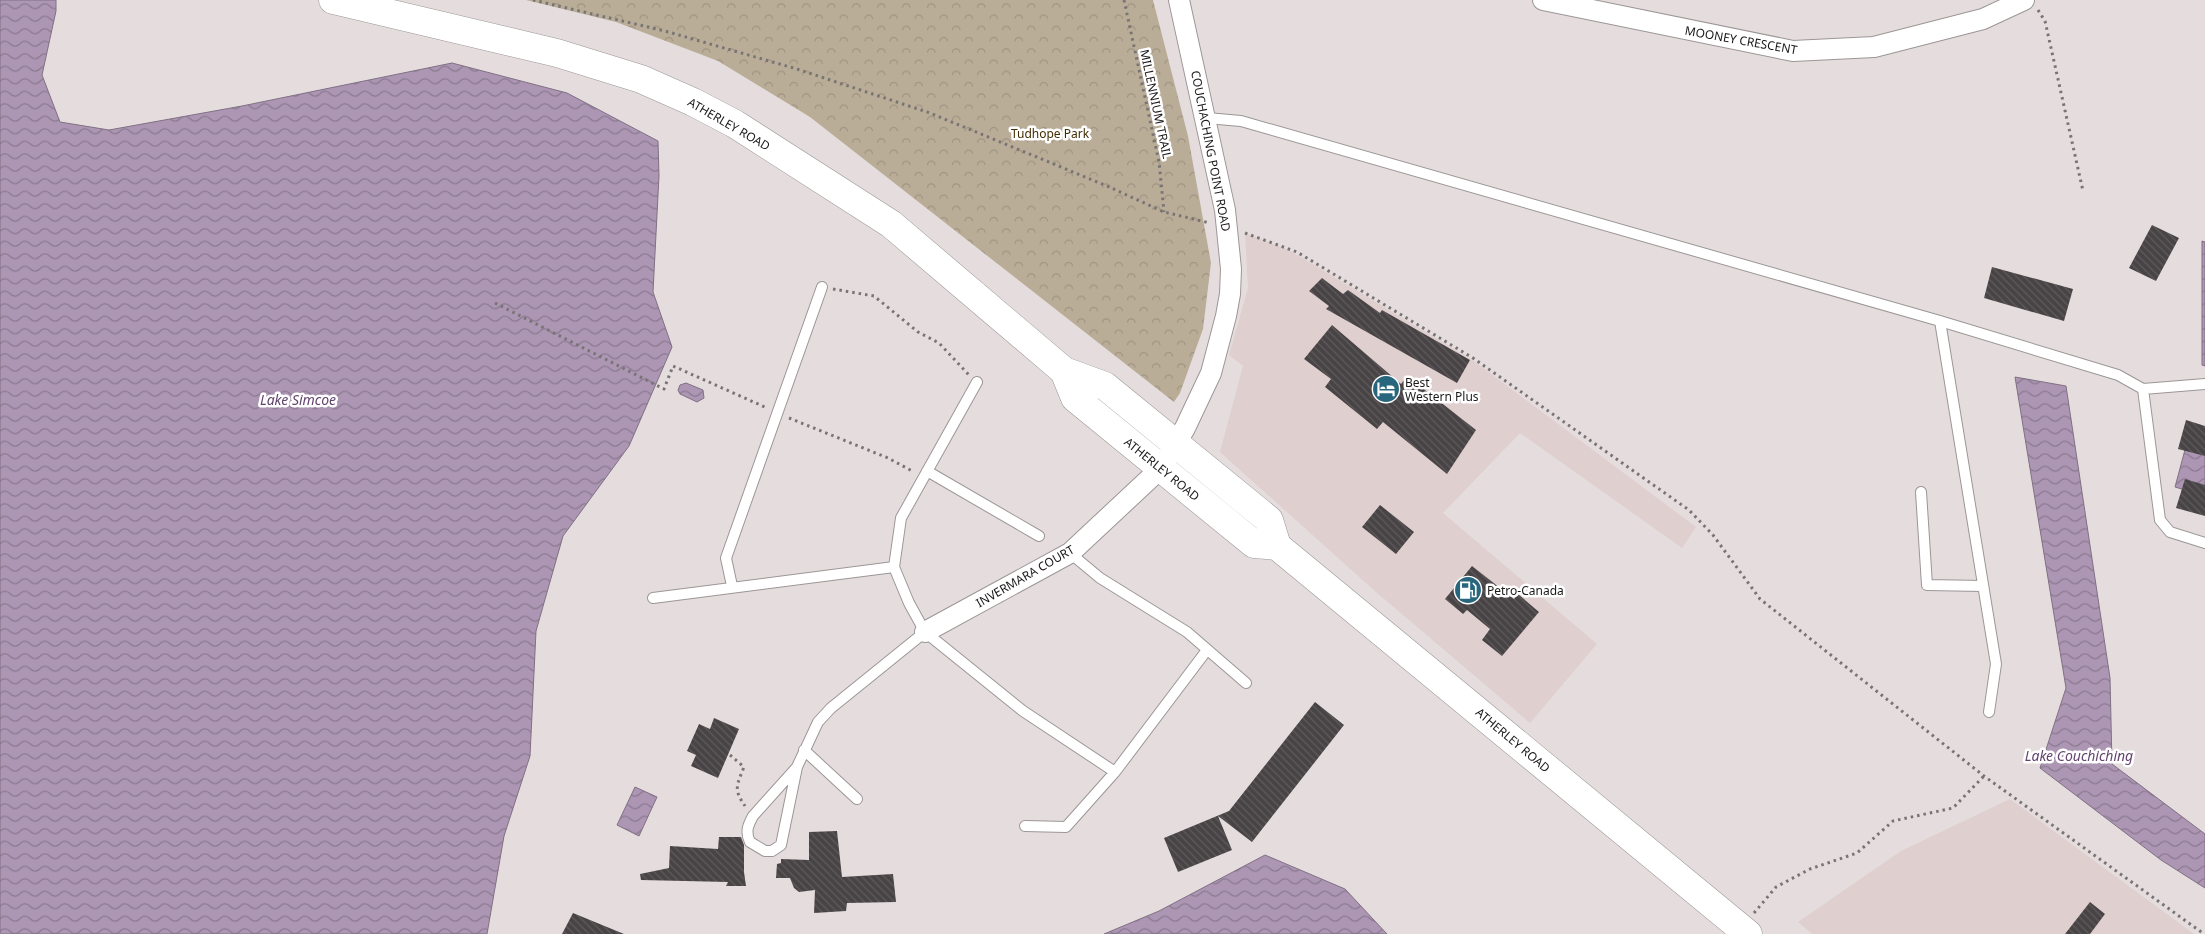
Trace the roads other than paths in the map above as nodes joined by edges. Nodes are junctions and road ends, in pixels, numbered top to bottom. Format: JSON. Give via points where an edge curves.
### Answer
{"nodes":[{"id":1,"x":333,"y":0,"type":"edge"},
{"id":2,"x":1179,"y":0,"type":"edge"},
{"id":3,"x":1543,"y":0,"type":"edge"},
{"id":4,"x":2030,"y":4,"type":"edge"},
{"id":5,"x":1206,"y":118,"type":"junction"},
{"id":6,"x":822,"y":287,"type":"road end"},
{"id":7,"x":1940,"y":321,"type":"junction"},
{"id":8,"x":1064,"y":371,"type":"junction"},
{"id":9,"x":977,"y":382,"type":"road end"},
{"id":10,"x":2205,"y":384,"type":"edge"},
{"id":11,"x":2143,"y":389,"type":"junction"},
{"id":12,"x":1176,"y":446,"type":"junction"},
{"id":13,"x":1161,"y":468,"type":"junction"},
{"id":14,"x":927,"y":471,"type":"junction"},
{"id":15,"x":1921,"y":492,"type":"dead end"},
{"id":16,"x":1039,"y":536,"type":"dead end"},
{"id":17,"x":2205,"y":543,"type":"edge"},
{"id":18,"x":1277,"y":546,"type":"junction"},
{"id":19,"x":1070,"y":553,"type":"junction"},
{"id":20,"x":894,"y":567,"type":"junction"},
{"id":21,"x":732,"y":586,"type":"junction"},
{"id":22,"x":1983,"y":586,"type":"junction"},
{"id":23,"x":653,"y":598,"type":"dead end"},
{"id":24,"x":925,"y":632,"type":"junction"},
{"id":25,"x":1207,"y":650,"type":"junction"},
{"id":26,"x":1246,"y":683,"type":"dead end"},
{"id":27,"x":1989,"y":712,"type":"dead end"},
{"id":28,"x":804,"y":750,"type":"junction"},
{"id":29,"x":797,"y":767,"type":"junction"},
{"id":30,"x":1115,"y":772,"type":"junction"},
{"id":31,"x":857,"y":799,"type":"dead end"},
{"id":32,"x":1025,"y":826,"type":"dead end"},
{"id":33,"x":1745,"y":931,"type":"edge"}],
"edges":[{"from":1,"to":8,"type":"highway","name":"ATHERLEY ROAD","via":[[557,53],[640,79],[693,102],[735,124],[891,224]]},
{"from":2,"to":5,"type":"street","name":"COUCHACHING POINT ROAD"},
{"from":3,"to":4,"type":"street","name":"MOONEY CRESCENT","via":[[1793,52],[1874,47]]},
{"from":5,"to":7,"type":"lane","via":[[1241,121]]},
{"from":5,"to":12,"type":"street","name":"COUCHACHING POINT ROAD","via":[[1227,226],[1230,294],[1211,373]]},
{"from":6,"to":21,"type":"lane","via":[[726,558]]},
{"from":7,"to":11,"type":"lane","via":[[2118,375]]},
{"from":7,"to":22,"type":"lane"},
{"from":8,"to":12,"type":"highway","name":"ATHERLEY ROAD","via":[[1105,386]]},
{"from":8,"to":13,"type":"highway","name":"ATHERLEY ROAD","via":[[1076,398]]},
{"from":9,"to":14,"type":"lane"},
{"from":10,"to":11,"type":"lane"},
{"from":11,"to":17,"type":"lane","via":[[2160,520],[2170,532]]},
{"from":12,"to":13,"type":"street","name":"COUCHACHING POINT ROAD"},
{"from":12,"to":18,"type":"highway","name":"ATHERLEY ROAD","via":[[1269,520]]},
{"from":13,"to":18,"type":"highway","name":"ATHERLEY ROAD","via":[[1254,544]]},
{"from":13,"to":19,"type":"street","name":"INVERMARA COURT"},
{"from":14,"to":16,"type":"lane"},
{"from":14,"to":20,"type":"lane","via":[[901,518]]},
{"from":15,"to":22,"type":"lane","via":[[1927,585]]},
{"from":18,"to":33,"type":"highway","name":"ATHERLEY ROAD"},
{"from":19,"to":24,"type":"street","name":"INVERMARA COURT"},
{"from":19,"to":25,"type":"lane","via":[[1100,578],[1187,632]]},
{"from":20,"to":21,"type":"lane"},
{"from":20,"to":24,"type":"lane"},
{"from":21,"to":23,"type":"lane"},
{"from":22,"to":27,"type":"lane","via":[[1996,664]]},
{"from":24,"to":28,"type":"lane","via":[[830,708],[818,722]]},
{"from":24,"to":30,"type":"lane","via":[[1023,711]]},
{"from":25,"to":26,"type":"lane"},
{"from":25,"to":30,"type":"lane"},
{"from":28,"to":29,"type":"lane"},
{"from":28,"to":31,"type":"lane"},
{"from":29,"to":29,"type":"lane","via":[[781,845],[772,852],[765,851],[750,842],[747,832],[754,816]]},
{"from":30,"to":32,"type":"lane","via":[[1066,827]]}]}
